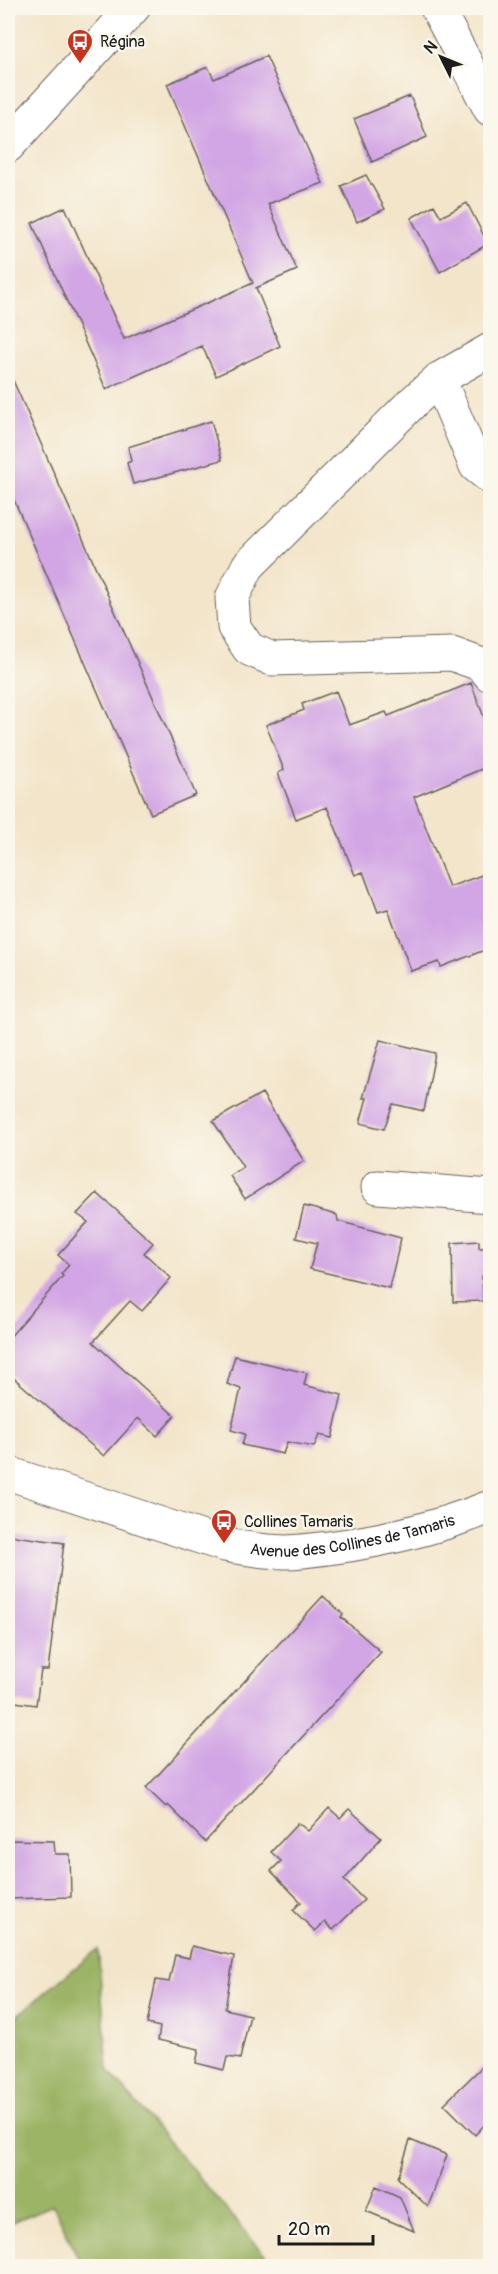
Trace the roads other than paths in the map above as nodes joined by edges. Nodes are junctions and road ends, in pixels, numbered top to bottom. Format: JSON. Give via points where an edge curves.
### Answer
{"nodes":[{"id":1,"x":133,"y":8,"type":"edge"},
{"id":2,"x":437,"y":8,"type":"edge"},
{"id":3,"x":490,"y":108,"type":"edge"},
{"id":4,"x":8,"y":146,"type":"edge"},
{"id":5,"x":490,"y":350,"type":"edge"},
{"id":6,"x":439,"y":380,"type":"junction"},
{"id":7,"x":490,"y":477,"type":"edge"},
{"id":8,"x":490,"y":675,"type":"edge"},
{"id":9,"x":378,"y":1187,"type":"dead end"},
{"id":10,"x":490,"y":1196,"type":"edge"},
{"id":11,"x":8,"y":1473,"type":"edge"},
{"id":12,"x":490,"y":1507,"type":"edge"}],
"edges":[{"from":1,"to":4,"type":"street"},
{"from":2,"to":3,"type":"street"},
{"from":5,"to":6,"type":"street"},
{"from":6,"to":7,"type":"street","via":[[476,466]]},
{"from":6,"to":8,"type":"street","via":[[248,566],[232,598],[234,627],[249,649],[272,659],[452,654],[482,665]]},
{"from":9,"to":10,"type":"street"},
{"from":11,"to":12,"type":"street","name":"Avenue des Collines de Tamaris","via":[[224,1545],[260,1551],[301,1552],[369,1540],[466,1517]]}]}
